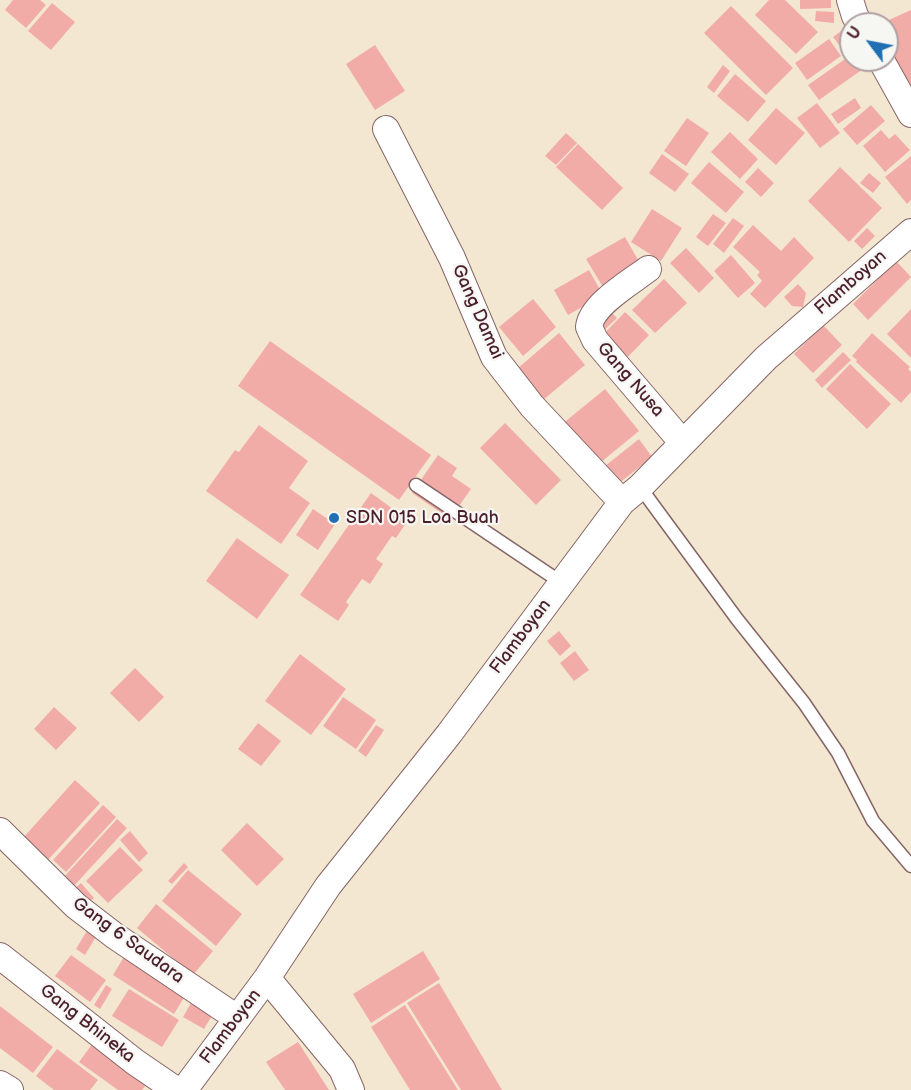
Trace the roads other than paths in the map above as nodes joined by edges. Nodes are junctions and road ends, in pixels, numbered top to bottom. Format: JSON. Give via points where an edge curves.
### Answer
{"nodes":[{"id":1,"x":888,"y":72,"type":"edge"},
{"id":2,"x":911,"y":114,"type":"edge"},
{"id":3,"x":386,"y":129,"type":"dead end"},
{"id":4,"x":911,"y":232,"type":"edge"},
{"id":5,"x":648,"y":268,"type":"dead end"},
{"id":6,"x":682,"y":442,"type":"junction"},
{"id":7,"x":416,"y":485,"type":"dead end"},
{"id":8,"x":631,"y":494,"type":"junction"},
{"id":9,"x":562,"y":583,"type":"junction"},
{"id":10,"x":0,"y":831,"type":"edge"},
{"id":11,"x":911,"y":866,"type":"edge"},
{"id":12,"x":0,"y":956,"type":"edge"},
{"id":13,"x":267,"y":978,"type":"junction"},
{"id":14,"x":237,"y":1018,"type":"junction"},
{"id":15,"x":0,"y":1084,"type":"edge"},
{"id":16,"x":10,"y":1090,"type":"edge"},
{"id":17,"x":176,"y":1090,"type":"edge"},
{"id":18,"x":184,"y":1090,"type":"edge"},
{"id":19,"x":351,"y":1090,"type":"edge"}],
"edges":[{"from":1,"to":2,"type":"street"},
{"from":3,"to":8,"type":"street","name":"Gang Damai","via":[[452,258],[494,357],[532,406]]},
{"from":4,"to":6,"type":"street","name":"Flamboyan","via":[[766,358]]},
{"from":5,"to":6,"type":"street","name":"Gang Nusa","via":[[593,314],[589,327],[595,340]]},
{"from":6,"to":8,"type":"street","name":"Flamboyan"},
{"from":7,"to":9,"type":"lane"},
{"from":8,"to":9,"type":"street","name":"Flamboyan"},
{"from":8,"to":11,"type":"lane","via":[[804,703],[838,753],[873,821]]},
{"from":9,"to":13,"type":"street","name":"Flamboyan","via":[[328,886]]},
{"from":10,"to":14,"type":"street","name":"Gang 6 Saudara","via":[[76,906]]},
{"from":12,"to":17,"type":"street","name":"Gang Bhineka"},
{"from":13,"to":14,"type":"street","name":"Flamboyan"},
{"from":13,"to":19,"type":"street","via":[[342,1069]]},
{"from":14,"to":18,"type":"street","name":"Flamboyan"},
{"from":15,"to":16,"type":"street"}]}
